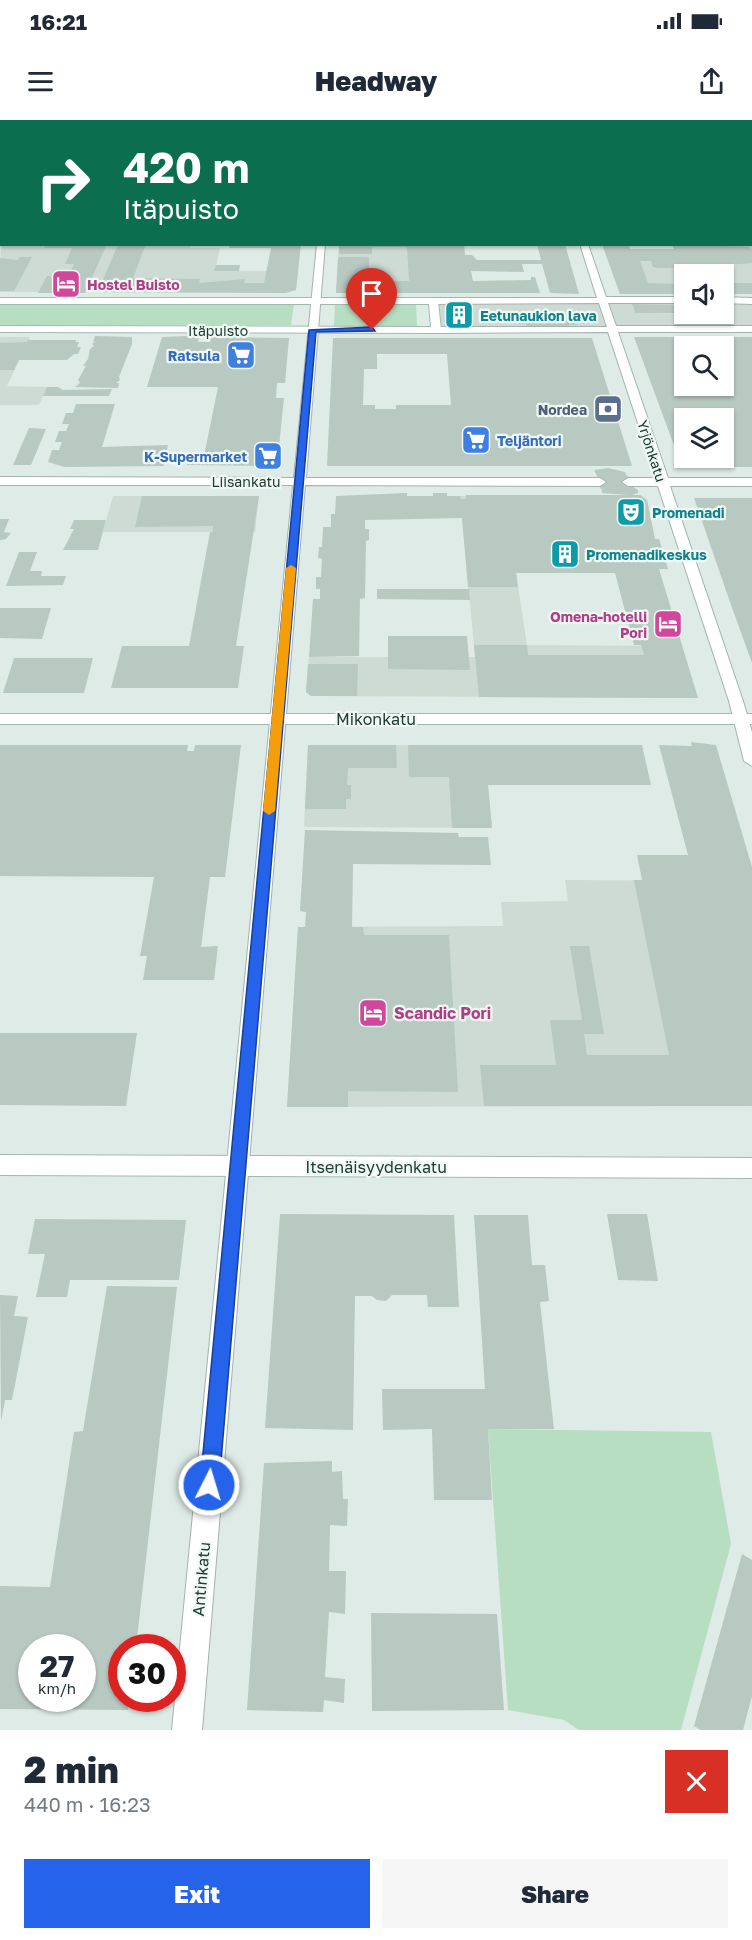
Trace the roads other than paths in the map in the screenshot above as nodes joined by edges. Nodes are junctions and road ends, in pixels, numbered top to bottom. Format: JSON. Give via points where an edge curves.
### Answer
{"nodes":[{"id":1,"x":321,"y":246,"type":"edge"},
{"id":2,"x":585,"y":246,"type":"edge"},
{"id":3,"x":0,"y":300,"type":"edge"},
{"id":4,"x":315,"y":300,"type":"junction"},
{"id":5,"x":603,"y":300,"type":"junction"},
{"id":6,"x":674,"y":300,"type":"edge"},
{"id":7,"x":734,"y":300,"type":"edge"},
{"id":8,"x":752,"y":300,"type":"edge"},
{"id":9,"x":433,"y":301,"type":"junction"},
{"id":10,"x":0,"y":329,"type":"edge"},
{"id":11,"x":612,"y":329,"type":"junction"},
{"id":12,"x":312,"y":330,"type":"junction"},
{"id":13,"x":436,"y":330,"type":"junction"},
{"id":14,"x":752,"y":330,"type":"edge"},
{"id":15,"x":0,"y":481,"type":"edge"},
{"id":16,"x":300,"y":481,"type":"junction"},
{"id":17,"x":600,"y":482,"type":"tunnel mouth"},
{"id":18,"x":628,"y":482,"type":"tunnel mouth"},
{"id":19,"x":662,"y":482,"type":"junction"},
{"id":20,"x":752,"y":482,"type":"edge"},
{"id":21,"x":0,"y":719,"type":"edge"},
{"id":22,"x":278,"y":719,"type":"junction"},
{"id":23,"x":745,"y":719,"type":"edge"},
{"id":24,"x":752,"y":761,"type":"edge"},
{"id":25,"x":0,"y":1165,"type":"edge"},
{"id":26,"x":238,"y":1166,"type":"junction"},
{"id":27,"x":752,"y":1168,"type":"edge"},
{"id":28,"x":187,"y":1730,"type":"edge"}],
"edges":[{"from":1,"to":4,"type":"street","name":"Antinkatu"},
{"from":2,"to":5,"type":"street","name":"Yrjönkatu"},
{"from":3,"to":4,"type":"street","name":"Itäpuisto"},
{"from":4,"to":9,"type":"street","name":"Itäpuisto"},
{"from":4,"to":12,"type":"street","name":"Antinkatu"},
{"from":5,"to":6,"type":"street","name":"Itäpuisto"},
{"from":5,"to":9,"type":"street","name":"Itäpuisto"},
{"from":5,"to":11,"type":"street","name":"Yrjönkatu"},
{"from":7,"to":8,"type":"street"},
{"from":9,"to":13,"type":"street"},
{"from":10,"to":12,"type":"street","name":"Itäpuisto"},
{"from":11,"to":13,"type":"street","name":"Itäpuisto"},
{"from":11,"to":14,"type":"street","name":"Itäpuisto"},
{"from":11,"to":19,"type":"street","name":"Yrjönkatu"},
{"from":12,"to":13,"type":"street","name":"Itäpuisto"},
{"from":12,"to":16,"type":"street","name":"Antinkatu"},
{"from":15,"to":16,"type":"street","name":"Liisankatu"},
{"from":16,"to":17,"type":"street","name":"Liisankatu"},
{"from":16,"to":22,"type":"street","name":"Antinkatu"},
{"from":18,"to":19,"type":"street"},
{"from":19,"to":20,"type":"street"},
{"from":19,"to":23,"type":"street","name":"Yrjönkatu"},
{"from":21,"to":22,"type":"street","name":"Mikonkatu"},
{"from":22,"to":23,"type":"street","name":"Mikonkatu"},
{"from":22,"to":26,"type":"street","name":"Antinkatu"},
{"from":23,"to":24,"type":"street","name":"Yrjönkatu"},
{"from":25,"to":26,"type":"street","name":"Itsenäisyydenkatu"},
{"from":26,"to":27,"type":"street","name":"Itsenäisyydenkatu"},
{"from":26,"to":28,"type":"street","name":"Antinkatu"}]}
